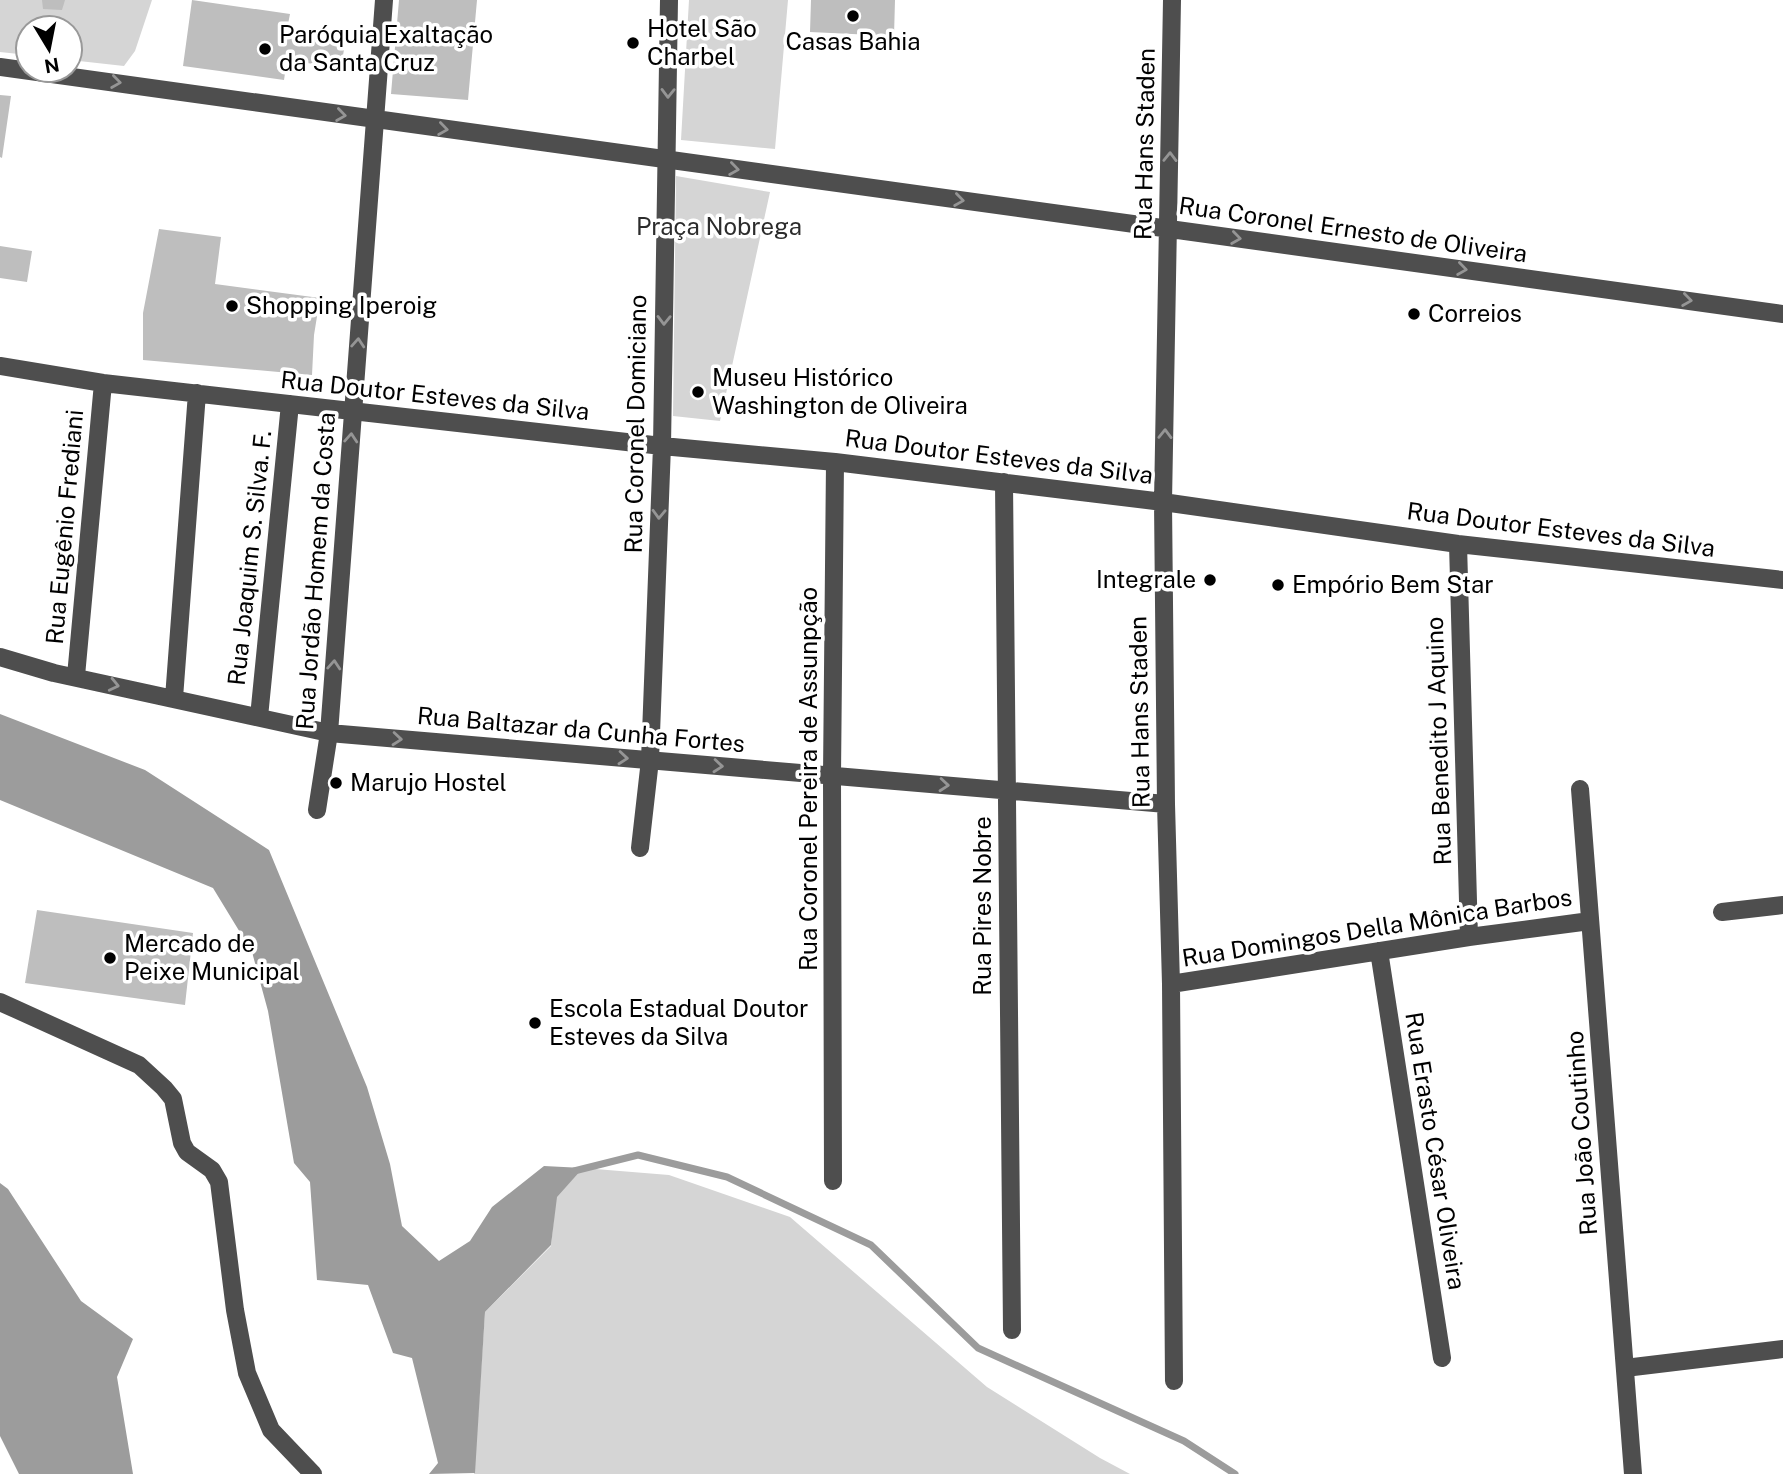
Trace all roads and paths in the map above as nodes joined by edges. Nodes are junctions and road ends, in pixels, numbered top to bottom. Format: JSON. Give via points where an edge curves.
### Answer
{"nodes":[{"id":1,"x":384,"y":0,"type":"edge"},
{"id":2,"x":669,"y":0,"type":"edge"},
{"id":3,"x":1172,"y":0,"type":"edge"},
{"id":4,"x":0,"y":67,"type":"edge"},
{"id":5,"x":375,"y":120,"type":"junction"},
{"id":6,"x":667,"y":159,"type":"junction"},
{"id":7,"x":1169,"y":229,"type":"junction"},
{"id":8,"x":1783,"y":314,"type":"edge"},
{"id":9,"x":0,"y":366,"type":"edge"},
{"id":10,"x":103,"y":383,"type":"junction"},
{"id":11,"x":197,"y":393,"type":"junction"},
{"id":12,"x":290,"y":404,"type":"junction"},
{"id":13,"x":353,"y":411,"type":"junction"},
{"id":14,"x":662,"y":446,"type":"junction"},
{"id":15,"x":835,"y":462,"type":"junction"},
{"id":16,"x":1004,"y":482,"type":"junction"},
{"id":17,"x":1163,"y":502,"type":"junction"},
{"id":18,"x":1458,"y":544,"type":"junction"},
{"id":19,"x":1783,"y":580,"type":"edge"},
{"id":20,"x":0,"y":657,"type":"edge"},
{"id":21,"x":76,"y":676,"type":"junction"},
{"id":22,"x":174,"y":698,"type":"junction"},
{"id":23,"x":259,"y":717,"type":"junction"},
{"id":24,"x":329,"y":733,"type":"junction"},
{"id":25,"x":650,"y":760,"type":"junction"},
{"id":26,"x":832,"y":776,"type":"junction"},
{"id":27,"x":1580,"y":789,"type":"dead end"},
{"id":28,"x":1007,"y":790,"type":"junction"},
{"id":29,"x":1166,"y":804,"type":"junction"},
{"id":30,"x":317,"y":810,"type":"dead end"},
{"id":31,"x":640,"y":848,"type":"dead end"},
{"id":32,"x":1783,"y":905,"type":"edge"},
{"id":33,"x":1722,"y":912,"type":"dead end"},
{"id":34,"x":1590,"y":921,"type":"junction"},
{"id":35,"x":1469,"y":937,"type":"junction"},
{"id":36,"x":1380,"y":951,"type":"junction"},
{"id":37,"x":1171,"y":984,"type":"junction"},
{"id":38,"x":0,"y":1002,"type":"edge"},
{"id":39,"x":833,"y":1181,"type":"dead end"},
{"id":40,"x":1012,"y":1330,"type":"dead end"},
{"id":41,"x":1783,"y":1349,"type":"edge"},
{"id":42,"x":1442,"y":1358,"type":"dead end"},
{"id":43,"x":1625,"y":1368,"type":"junction"},
{"id":44,"x":1174,"y":1381,"type":"dead end"},
{"id":45,"x":313,"y":1474,"type":"edge"},
{"id":46,"x":1633,"y":1474,"type":"edge"}],
"edges":[{"from":1,"to":5,"type":"street","name":"Rua Jordão Homem da Costa"},
{"from":2,"to":6,"type":"street","name":"Rua Coronel Domiciano","one_way":true},
{"from":7,"to":3,"type":"street","name":"Rua Hans Staden","one_way":true},
{"from":4,"to":5,"type":"street","name":"Rua Coronel Ernesto de Oliveira","one_way":true},
{"from":5,"to":6,"type":"street","name":"Rua Coronel Ernesto de Oliveira","one_way":true},
{"from":13,"to":5,"type":"street","name":"Rua Jordão Homem da Costa","one_way":true},
{"from":6,"to":7,"type":"street","name":"Rua Coronel Ernesto de Oliveira","one_way":true},
{"from":6,"to":14,"type":"street","name":"Rua Coronel Domiciano","one_way":true},
{"from":7,"to":8,"type":"street","name":"Rua Coronel Ernesto de Oliveira","one_way":true},
{"from":17,"to":7,"type":"street","name":"Rua Hans Staden","one_way":true},
{"from":9,"to":10,"type":"street","name":"Rua Doutor Esteves da Silva"},
{"from":10,"to":11,"type":"street","name":"Rua Doutor Esteves da Silva"},
{"from":10,"to":21,"type":"street","name":"Rua Eugênio Frediani"},
{"from":11,"to":12,"type":"street","name":"Rua Doutor Esteves da Silva"},
{"from":11,"to":22,"type":"street"},
{"from":12,"to":13,"type":"street","name":"Rua Doutor Esteves da Silva"},
{"from":12,"to":23,"type":"street","name":"Rua Joaquim S. Silva. F."},
{"from":13,"to":14,"type":"street","name":"Rua Doutor Esteves da Silva"},
{"from":24,"to":13,"type":"street","name":"Rua Jordão Homem da Costa","one_way":true},
{"from":14,"to":15,"type":"street","name":"Rua Doutor Esteves da Silva"},
{"from":14,"to":25,"type":"street","name":"Rua Coronel Domiciano","one_way":true},
{"from":15,"to":16,"type":"street","name":"Rua Doutor Esteves da Silva"},
{"from":15,"to":26,"type":"street","name":"Rua Coronel Pereira de Assunpção"},
{"from":16,"to":17,"type":"street","name":"Rua Doutor Esteves da Silva"},
{"from":16,"to":28,"type":"street","name":"Rua Pires Nobre"},
{"from":17,"to":18,"type":"street","name":"Rua Doutor Esteves da Silva"},
{"from":17,"to":29,"type":"street","name":"Rua Hans Staden"},
{"from":18,"to":19,"type":"street","name":"Rua Doutor Esteves da Silva"},
{"from":18,"to":35,"type":"street","name":"Rua Benedito J Aquino"},
{"from":20,"to":21,"type":"street","name":"Rua Baltazar da Cunha Fortes"},
{"from":21,"to":22,"type":"street","name":"Rua Baltazar da Cunha Fortes","one_way":true},
{"from":22,"to":23,"type":"street","name":"Rua Baltazar da Cunha Fortes"},
{"from":23,"to":24,"type":"street","name":"Rua Baltazar da Cunha Fortes"},
{"from":24,"to":25,"type":"street","name":"Rua Baltazar da Cunha Fortes","one_way":true},
{"from":24,"to":30,"type":"street","name":"Rua Jordão Homem da Costa"},
{"from":25,"to":26,"type":"street","name":"Rua Baltazar da Cunha Fortes","one_way":true},
{"from":25,"to":31,"type":"street","name":"Rua Coronel Domiciano"},
{"from":26,"to":28,"type":"street","name":"Rua Baltazar da Cunha Fortes","one_way":true},
{"from":26,"to":39,"type":"street","name":"Rua Coronel Pereira de Assunpção"},
{"from":27,"to":34,"type":"street","name":"Rua João Coutinho"},
{"from":28,"to":29,"type":"street","name":"Rua Baltazar da Cunha Fortes"},
{"from":28,"to":40,"type":"street","name":"Rua Pires Nobre"},
{"from":29,"to":37,"type":"street","name":"Rua Hans Staden"},
{"from":32,"to":33,"type":"street"},
{"from":34,"to":35,"type":"street","name":"Rua Domingos Della Mônica Barbos"},
{"from":34,"to":43,"type":"street","name":"Rua João Coutinho"},
{"from":35,"to":36,"type":"street","name":"Rua Domingos Della Mônica Barbos"},
{"from":36,"to":37,"type":"street","name":"Rua Domingos Della Mônica Barbos"},
{"from":36,"to":42,"type":"street","name":"Rua Erasto César Oliveira"},
{"from":37,"to":44,"type":"street","name":"Rua Hans Staden"},
{"from":38,"to":45,"type":"street","via":[[139,1065],[173,1099],[182,1143],[219,1182],[247,1373],[271,1430]]},
{"from":41,"to":43,"type":"street"},
{"from":43,"to":46,"type":"street","name":"Rua João Coutinho"}]}
